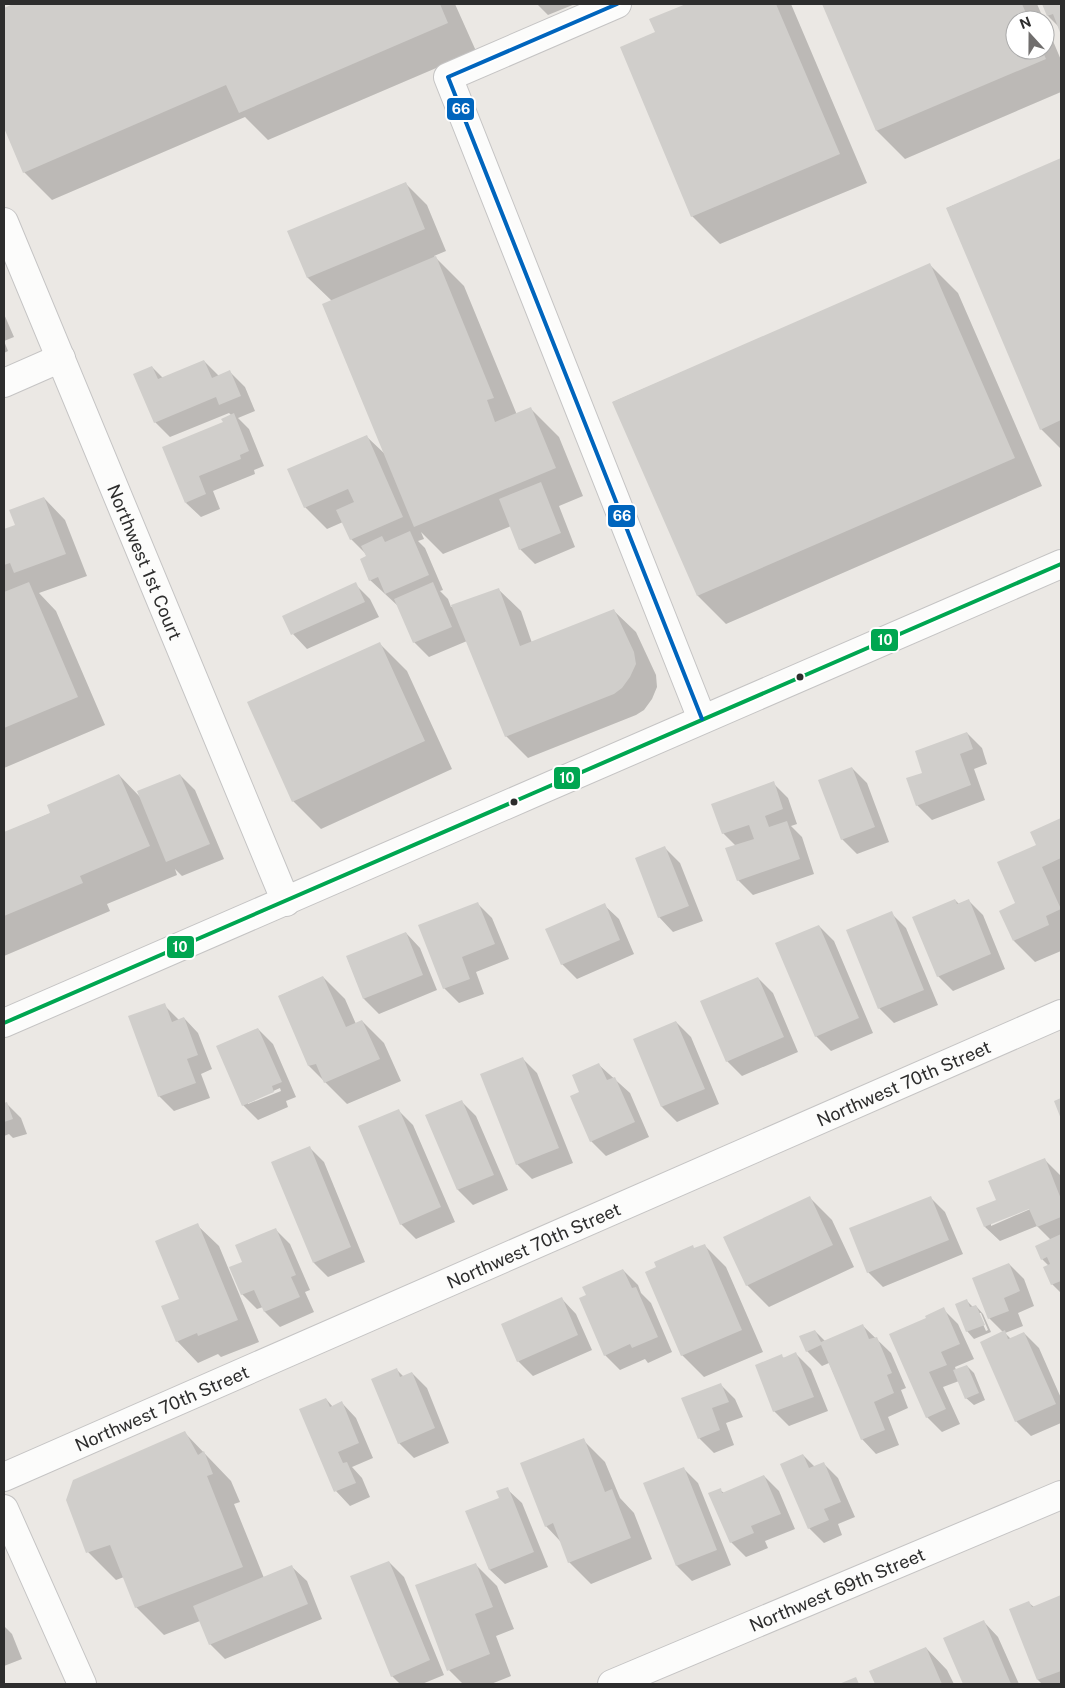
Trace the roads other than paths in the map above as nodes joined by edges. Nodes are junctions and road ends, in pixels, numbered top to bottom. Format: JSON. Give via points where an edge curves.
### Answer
{"nodes":[{"id":1,"x":617,"y":4,"type":"edge"},
{"id":2,"x":4,"y":222,"type":"edge"},
{"id":3,"x":61,"y":358,"type":"junction"},
{"id":4,"x":4,"y":384,"type":"edge"},
{"id":5,"x":1061,"y":564,"type":"edge"},
{"id":6,"x":702,"y":719,"type":"junction"},
{"id":7,"x":286,"y":902,"type":"junction"},
{"id":8,"x":1061,"y":1014,"type":"edge"},
{"id":9,"x":4,"y":1023,"type":"edge"},
{"id":10,"x":4,"y":1477,"type":"edge"},
{"id":11,"x":1061,"y":1495,"type":"edge"},
{"id":12,"x":4,"y":1509,"type":"edge"},
{"id":13,"x":82,"y":1684,"type":"edge"},
{"id":14,"x":612,"y":1684,"type":"edge"}],
"edges":[{"from":1,"to":6,"type":"street","via":[[448,76]]},
{"from":2,"to":3,"type":"street","name":"Northwest 1st Court"},
{"from":3,"to":4,"type":"street"},
{"from":3,"to":7,"type":"street","name":"Northwest 1st Court"},
{"from":5,"to":6,"type":"street"},
{"from":6,"to":7,"type":"street"},
{"from":7,"to":9,"type":"street"},
{"from":8,"to":10,"type":"street","name":"Northwest 70th Street"},
{"from":11,"to":14,"type":"street","name":"Northwest 69th Street"},
{"from":12,"to":13,"type":"street"}]}
